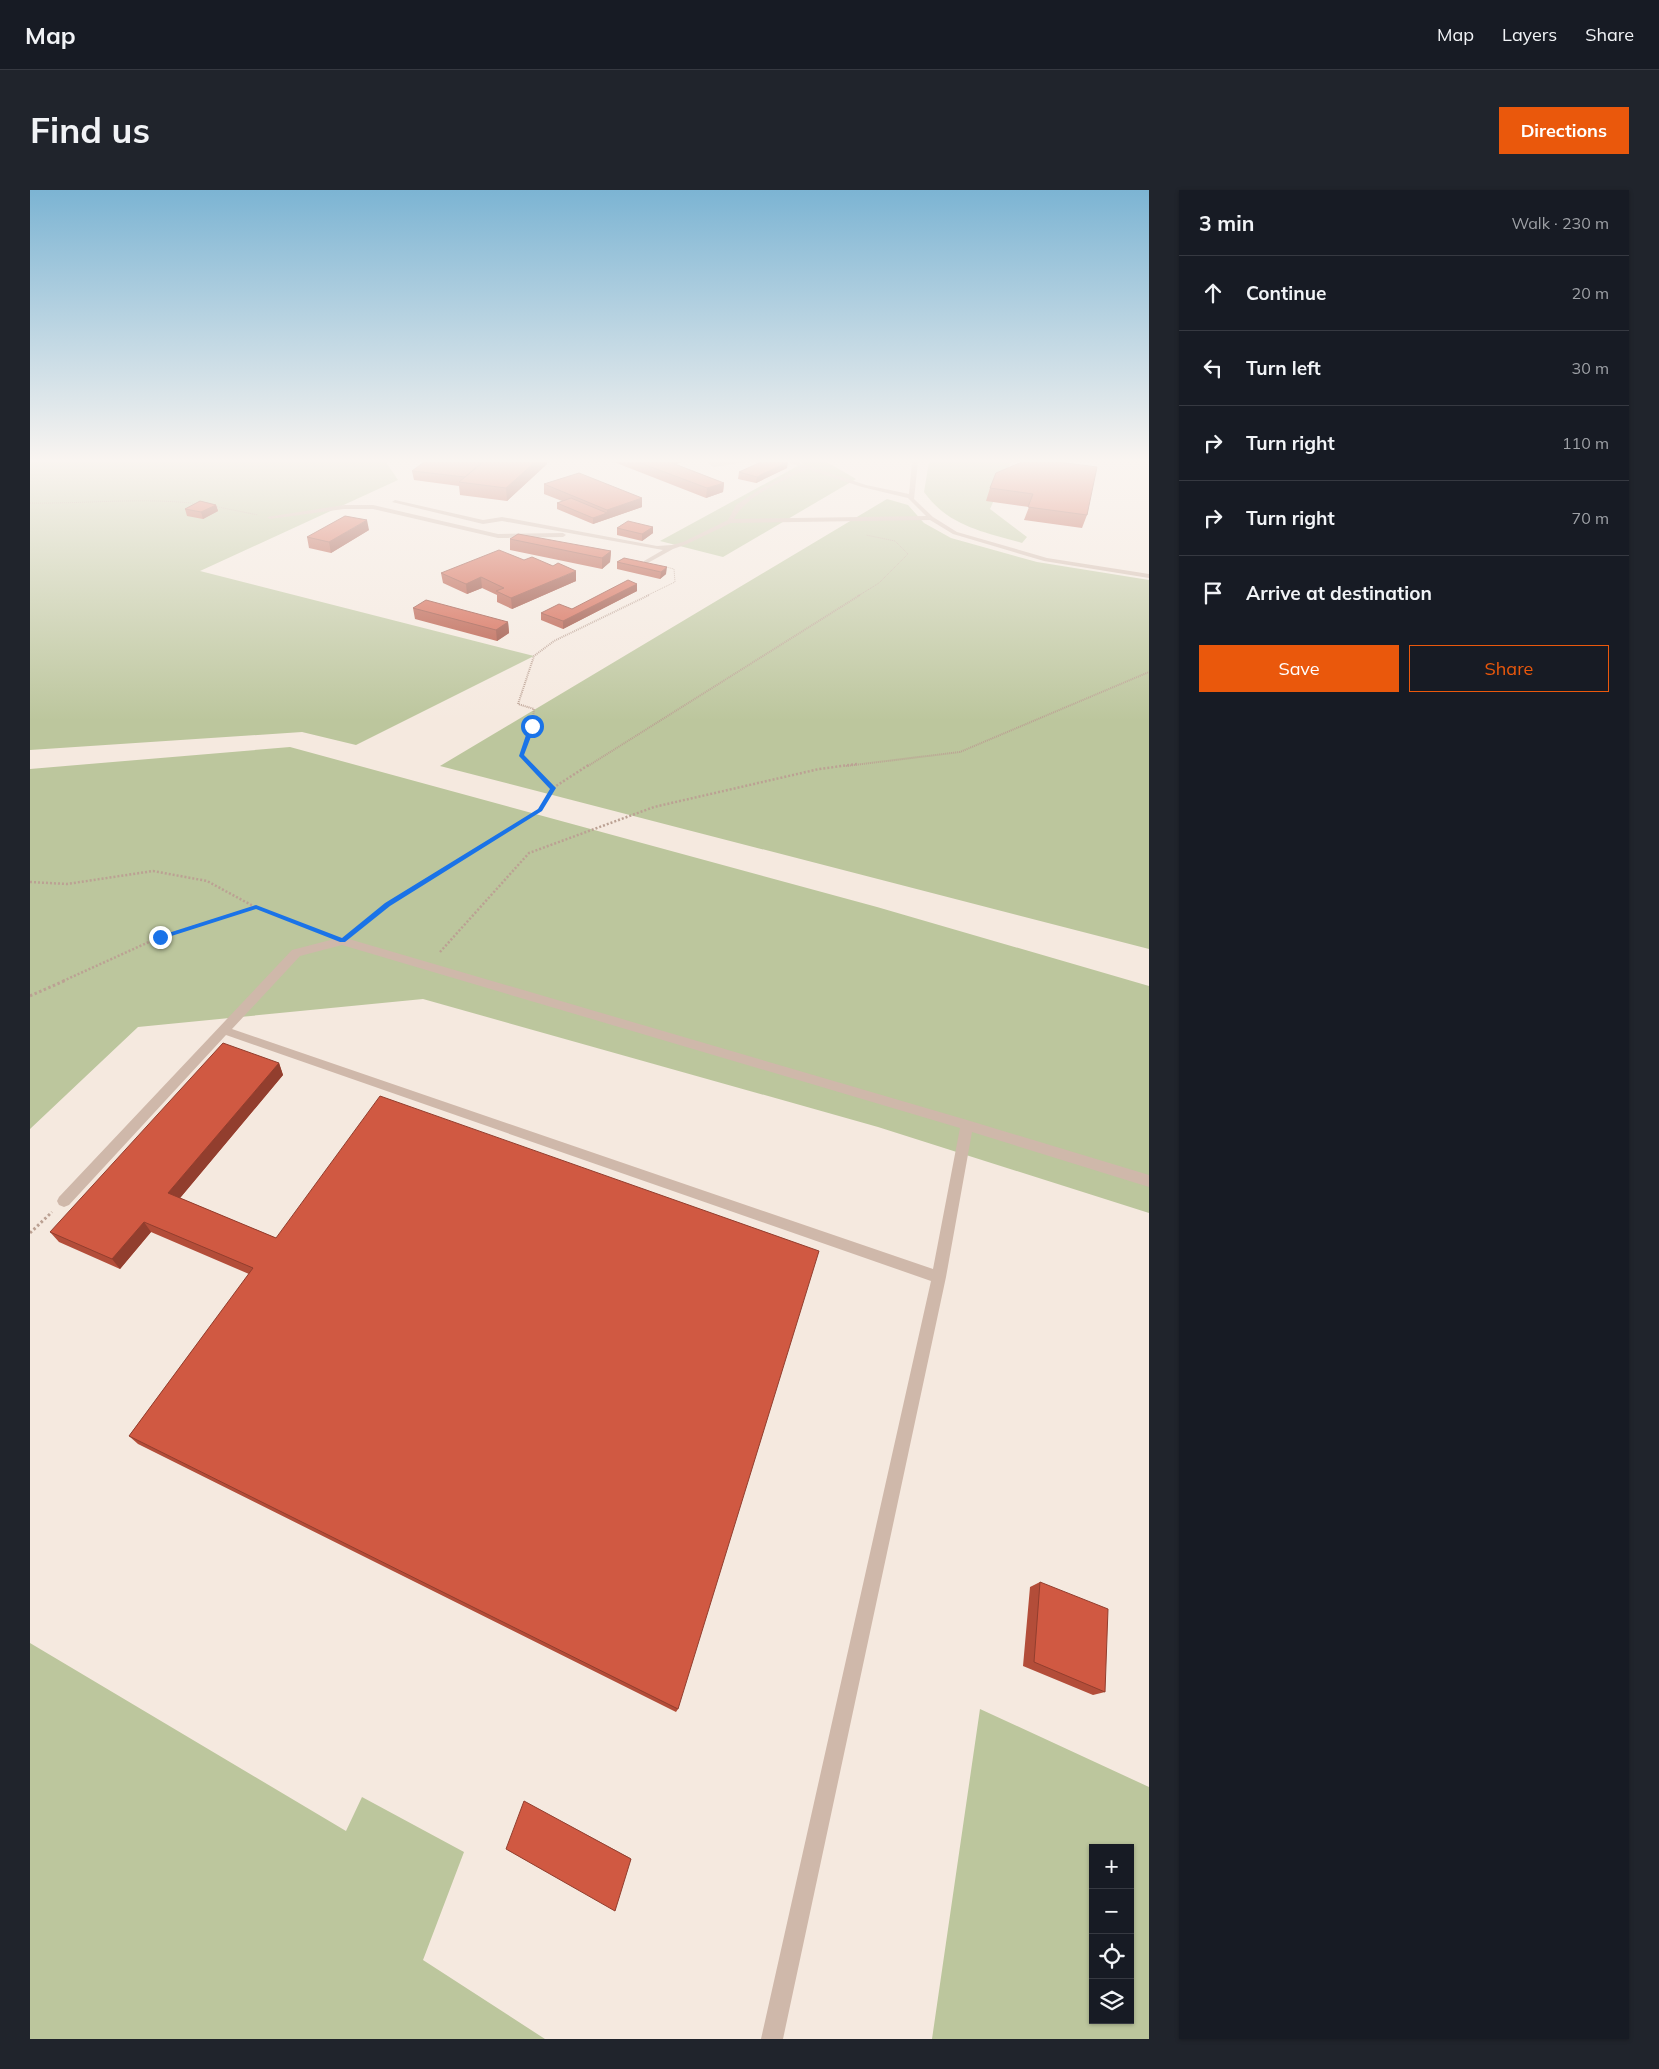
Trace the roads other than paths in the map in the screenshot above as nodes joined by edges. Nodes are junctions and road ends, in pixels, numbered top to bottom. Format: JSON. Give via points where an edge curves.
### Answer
{"nodes":[{"id":1,"x":671,"y":548,"type":"edge"},
{"id":2,"x":1007,"y":548,"type":"edge"},
{"id":3,"x":646,"y":562,"type":"edge"},
{"id":4,"x":1149,"y":576,"type":"edge"},
{"id":5,"x":223,"y":1030,"type":"junction"},
{"id":6,"x":967,"y":1125,"type":"junction"},
{"id":7,"x":1149,"y":1181,"type":"edge"},
{"id":8,"x":64,"y":1201,"type":"road end"},
{"id":9,"x":939,"y":1277,"type":"junction"},
{"id":10,"x":772,"y":2039,"type":"edge"}],
"edges":[{"from":1,"to":3,"type":"street"},
{"from":2,"to":4,"type":"street","via":[[1046,560]]},
{"from":5,"to":6,"type":"street","via":[[296,954],[342,941]]},
{"from":5,"to":8,"type":"street"},
{"from":5,"to":9,"type":"street"},
{"from":6,"to":7,"type":"street"},
{"from":6,"to":9,"type":"street"},
{"from":9,"to":10,"type":"street"}]}
